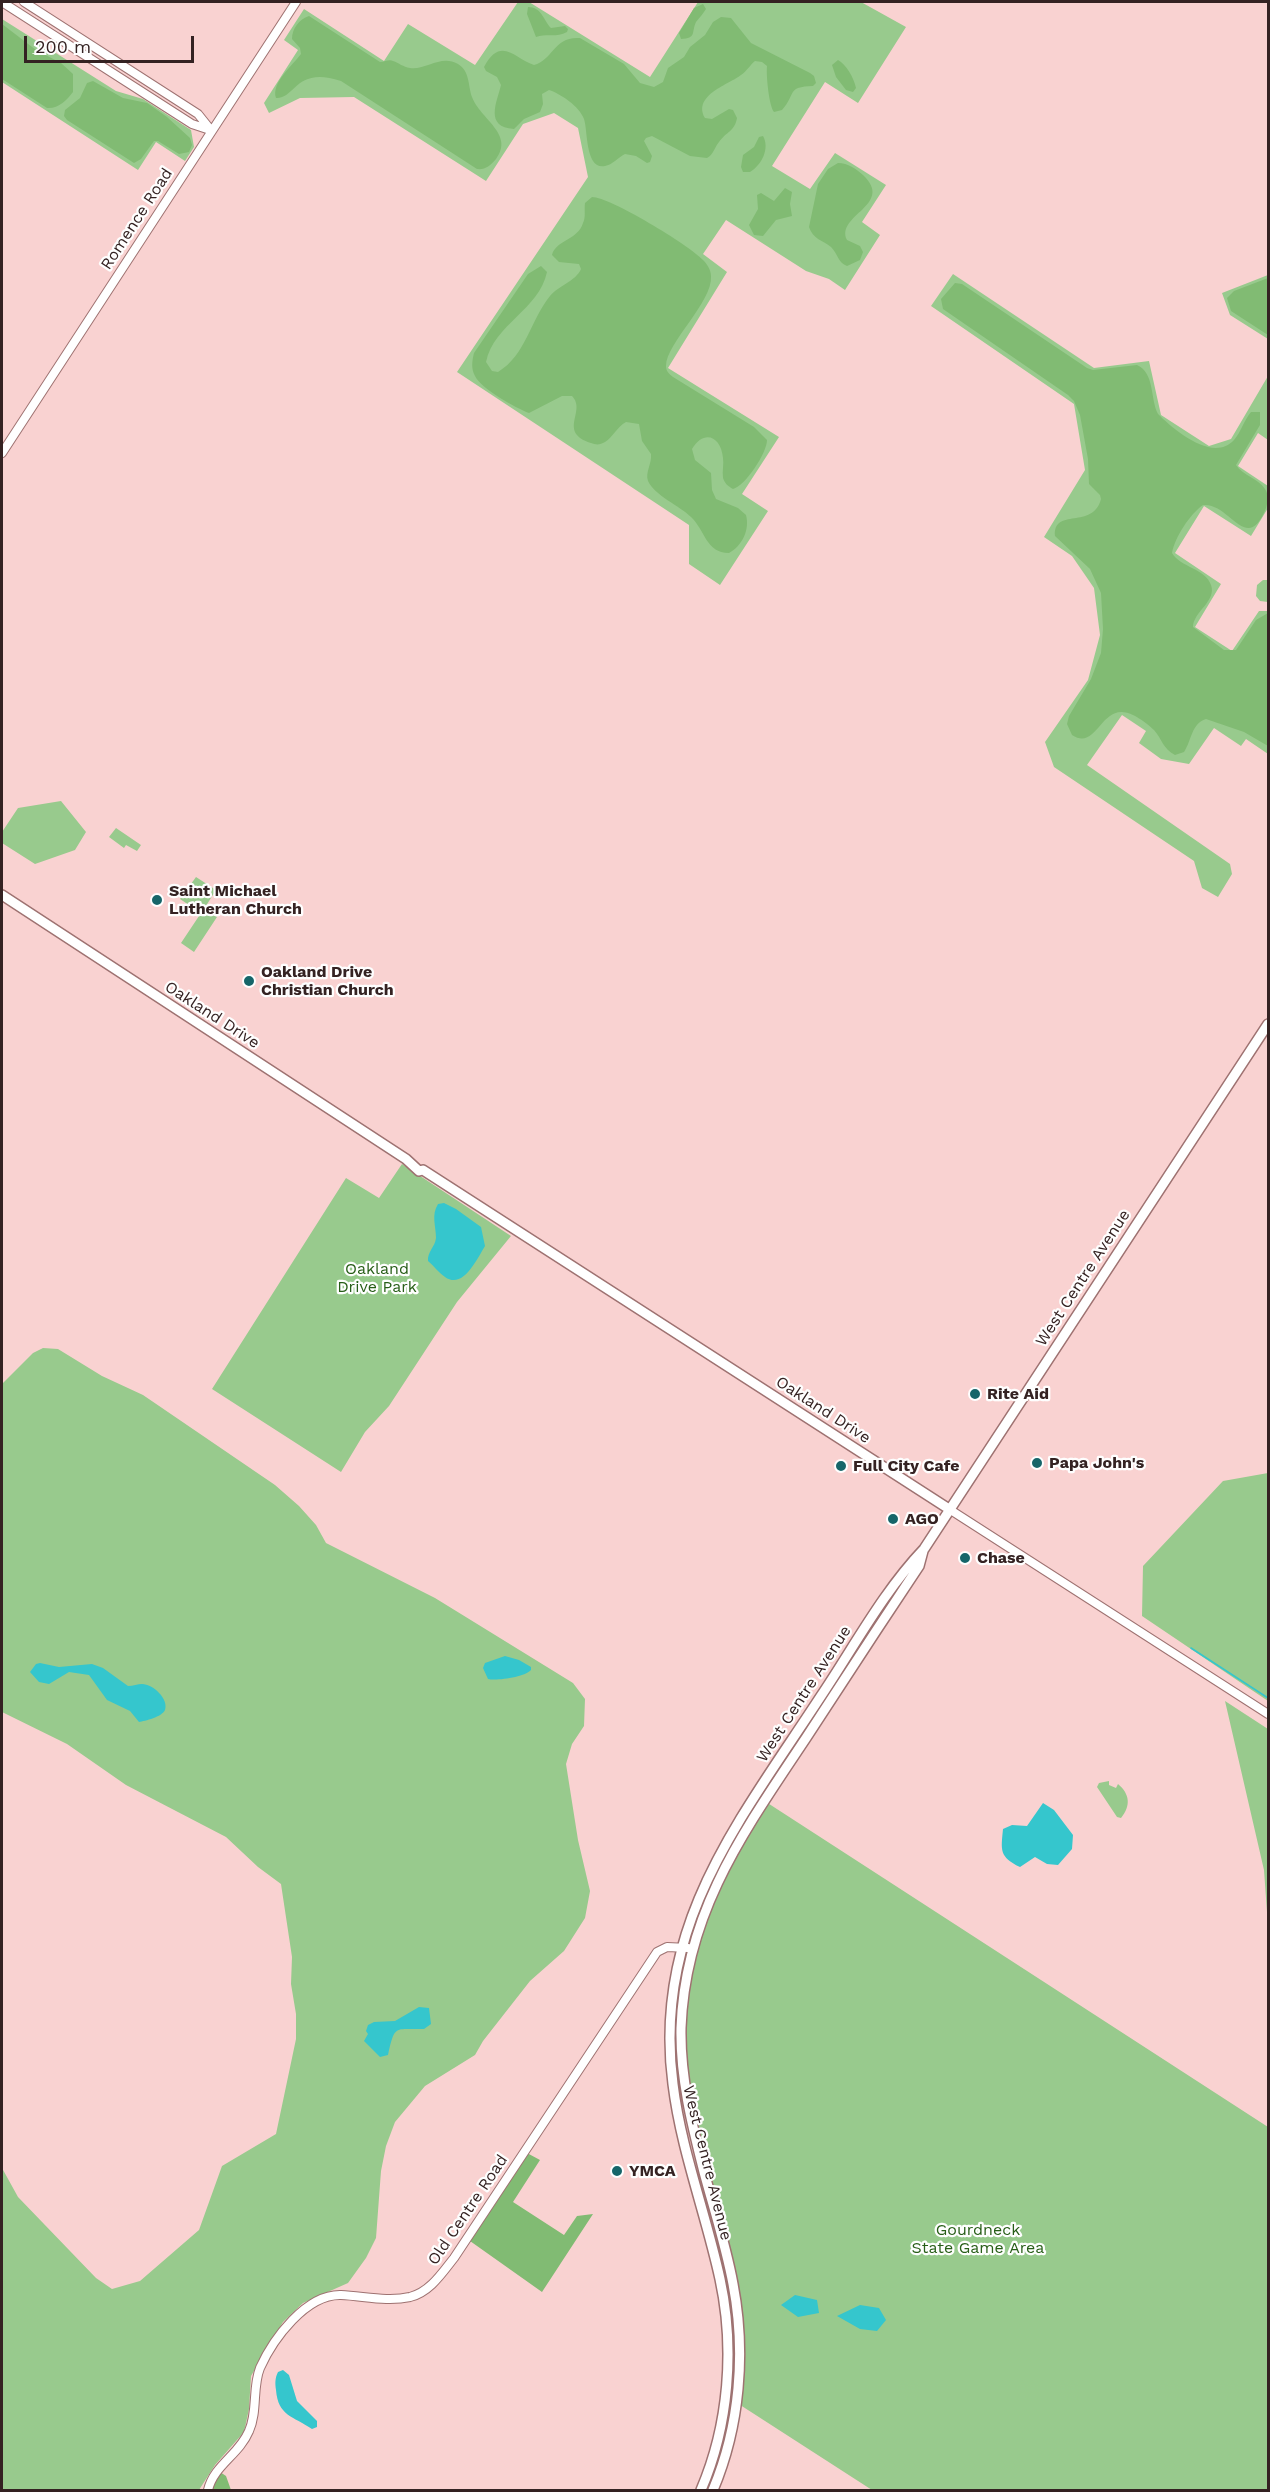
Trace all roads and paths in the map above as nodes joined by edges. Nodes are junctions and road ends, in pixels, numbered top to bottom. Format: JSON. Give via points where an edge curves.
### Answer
{"nodes":[{"id":1,"x":2,"y":2,"type":"edge"},
{"id":2,"x":24,"y":2,"type":"edge"},
{"id":3,"x":296,"y":2,"type":"edge"},
{"id":4,"x":210,"y":130,"type":"junction"},
{"id":5,"x":2,"y":453,"type":"edge"},
{"id":6,"x":2,"y":895,"type":"edge"},
{"id":7,"x":1269,"y":1024,"type":"edge"},
{"id":8,"x":949,"y":1509,"type":"junction"},
{"id":9,"x":924,"y":1549,"type":"junction"},
{"id":10,"x":1269,"y":1714,"type":"edge"},
{"id":11,"x":680,"y":1947,"type":"junction"},
{"id":12,"x":692,"y":1948,"type":"junction"},
{"id":13,"x":208,"y":2490,"type":"edge"},
{"id":14,"x":700,"y":2490,"type":"edge"},
{"id":15,"x":713,"y":2490,"type":"edge"}],
"edges":[{"from":1,"to":4,"type":"street","via":[[192,124]]},
{"from":2,"to":4,"type":"street","via":[[198,114]]},
{"from":3,"to":4,"type":"street","name":"Romence Road"},
{"from":4,"to":5,"type":"street","name":"Romence Road"},
{"from":6,"to":8,"type":"main road","name":"Oakland Drive","via":[[416,1169]]},
{"from":7,"to":8,"type":"main road","name":"West Centre Avenue"},
{"from":8,"to":9,"type":"main road","name":"West Centre Avenue"},
{"from":8,"to":10,"type":"street","name":"Oakland Drive"},
{"from":9,"to":11,"type":"main road","name":"West Centre Avenue","via":[[894,1585],[724,1845],[698,1897]]},
{"from":9,"to":12,"type":"main road","name":"West Centre Avenue","via":[[919,1566],[726,1864],[706,1905]]},
{"from":11,"to":12,"type":"street","name":"Old Centre Road"},
{"from":11,"to":13,"type":"street","name":"Old Centre Road","via":[[663,1947],[657,1952],[454,2258],[433,2283],[401,2298],[339,2295],[321,2299],[299,2313],[261,2367],[249,2432],[219,2468]]},
{"from":11,"to":14,"type":"main road","name":"West Centre Avenue","via":[[671,2005],[672,2081],[720,2281],[728,2355],[723,2414]]},
{"from":12,"to":15,"type":"main road","name":"West Centre Avenue","via":[[681,2028],[684,2081],[733,2282],[740,2343],[735,2415]]}]}
